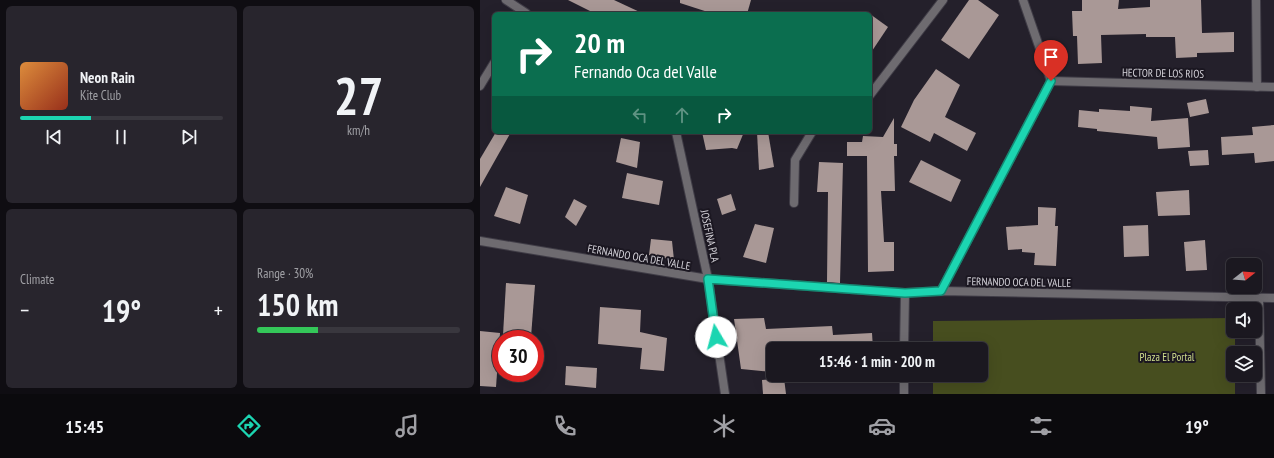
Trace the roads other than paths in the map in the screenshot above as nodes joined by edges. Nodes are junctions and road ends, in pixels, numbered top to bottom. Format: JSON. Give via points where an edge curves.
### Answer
{"nodes":[{"id":1,"x":506,"y":0,"type":"edge"},
{"id":2,"x":943,"y":0,"type":"edge"},
{"id":3,"x":1023,"y":0,"type":"edge"},
{"id":4,"x":1256,"y":0,"type":"edge"},
{"id":5,"x":524,"y":12,"type":"edge"},
{"id":6,"x":492,"y":66,"type":"edge"},
{"id":7,"x":1051,"y":81,"type":"junction"},
{"id":8,"x":480,"y":86,"type":"edge"},
{"id":9,"x":1257,"y":87,"type":"junction"},
{"id":10,"x":1274,"y":87,"type":"edge"},
{"id":11,"x":872,"y":91,"type":"edge"},
{"id":12,"x":676,"y":134,"type":"edge"},
{"id":13,"x":811,"y":134,"type":"edge"},
{"id":14,"x":794,"y":203,"type":"dead end"},
{"id":15,"x":480,"y":241,"type":"edge"},
{"id":16,"x":708,"y":279,"type":"junction"},
{"id":17,"x":941,"y":291,"type":"junction"},
{"id":18,"x":905,"y":293,"type":"junction"},
{"id":19,"x":1259,"y":298,"type":"junction"},
{"id":20,"x":1274,"y":298,"type":"edge"},
{"id":21,"x":904,"y":342,"type":"edge"},
{"id":22,"x":904,"y":382,"type":"edge"},
{"id":23,"x":724,"y":394,"type":"edge"},
{"id":24,"x":904,"y":394,"type":"edge"},
{"id":25,"x":1261,"y":394,"type":"edge"}],
"edges":[{"from":1,"to":5,"type":"street"},
{"from":2,"to":11,"type":"street"},
{"from":3,"to":7,"type":"street"},
{"from":4,"to":9,"type":"street"},
{"from":6,"to":8,"type":"street"},
{"from":7,"to":9,"type":"street","name":"HECTOR DE LOS RIOS"},
{"from":7,"to":17,"type":"street"},
{"from":9,"to":10,"type":"street","name":"HECTOR DE LOS RIOS"},
{"from":12,"to":16,"type":"street","name":"JOSEFINA PLA"},
{"from":13,"to":14,"type":"street","via":[[795,160]]},
{"from":15,"to":16,"type":"street","name":"FERNANDO OCA DEL VALLE"},
{"from":16,"to":18,"type":"street","name":"FERNANDO OCA DEL VALLE"},
{"from":16,"to":23,"type":"street","name":"JOSEFINA PLA"},
{"from":17,"to":18,"type":"street","name":"FERNANDO OCA DEL VALLE"},
{"from":17,"to":19,"type":"street","name":"FERNANDO OCA DEL VALLE"},
{"from":18,"to":21,"type":"street"},
{"from":19,"to":20,"type":"street","name":"FERNANDO OCA DEL VALLE"},
{"from":19,"to":25,"type":"street"},
{"from":22,"to":24,"type":"street"}]}
